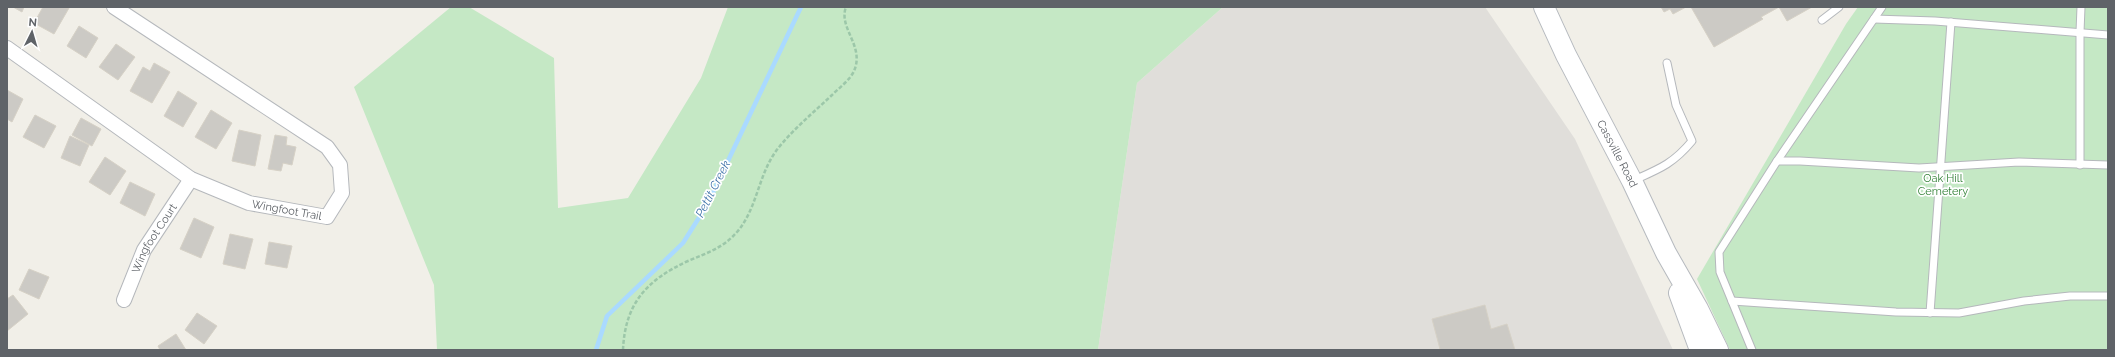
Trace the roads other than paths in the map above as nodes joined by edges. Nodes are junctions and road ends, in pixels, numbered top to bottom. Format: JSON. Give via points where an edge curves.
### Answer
{"nodes":[{"id":1,"x":114,"y":7,"type":"edge"},
{"id":2,"x":1533,"y":7,"type":"edge"},
{"id":3,"x":1544,"y":7,"type":"edge"},
{"id":4,"x":1839,"y":7,"type":"edge"},
{"id":5,"x":1882,"y":7,"type":"edge"},
{"id":6,"x":2082,"y":7,"type":"edge"},
{"id":7,"x":1874,"y":19,"type":"junction"},
{"id":8,"x":1822,"y":20,"type":"dead end"},
{"id":9,"x":1951,"y":22,"type":"junction"},
{"id":10,"x":2080,"y":32,"type":"junction"},
{"id":11,"x":2108,"y":34,"type":"edge"},
{"id":12,"x":7,"y":48,"type":"edge"},
{"id":13,"x":1566,"y":55,"type":"junction"},
{"id":14,"x":1667,"y":63,"type":"dead end"},
{"id":15,"x":1777,"y":161,"type":"junction"},
{"id":16,"x":2080,"y":165,"type":"junction"},
{"id":17,"x":2108,"y":166,"type":"edge"},
{"id":18,"x":1940,"y":167,"type":"junction"},
{"id":19,"x":191,"y":179,"type":"junction"},
{"id":20,"x":1632,"y":181,"type":"junction"},
{"id":21,"x":1666,"y":253,"type":"junction"},
{"id":22,"x":2108,"y":296,"type":"edge"},
{"id":23,"x":124,"y":300,"type":"dead end"},
{"id":24,"x":1732,"y":301,"type":"junction"},
{"id":25,"x":1930,"y":313,"type":"junction"},
{"id":26,"x":1700,"y":350,"type":"edge"},
{"id":27,"x":1718,"y":350,"type":"edge"},
{"id":28,"x":1752,"y":350,"type":"edge"}],
"edges":[{"from":1,"to":19,"type":"street","name":"Wingfoot Trail","via":[[327,147],[340,165],[342,193],[327,217],[249,203]]},
{"from":2,"to":13,"type":"main road","name":"Cassville Road"},
{"from":3,"to":13,"type":"main road","name":"Cassville Road"},
{"from":4,"to":8,"type":"lane"},
{"from":5,"to":7,"type":"lane"},
{"from":6,"to":10,"type":"lane"},
{"from":7,"to":9,"type":"lane"},
{"from":7,"to":15,"type":"lane"},
{"from":9,"to":10,"type":"lane"},
{"from":9,"to":18,"type":"lane"},
{"from":10,"to":11,"type":"lane"},
{"from":10,"to":16,"type":"lane"},
{"from":12,"to":19,"type":"street","name":"Wingfoot Trail"},
{"from":13,"to":20,"type":"main road","name":"Cassville Road"},
{"from":14,"to":20,"type":"lane","via":[[1676,105],[1692,141],[1670,164]]},
{"from":15,"to":18,"type":"lane"},
{"from":15,"to":24,"type":"lane","via":[[1719,252],[1720,272]]},
{"from":16,"to":17,"type":"lane"},
{"from":16,"to":18,"type":"lane","via":[[2019,162]]},
{"from":18,"to":25,"type":"lane"},
{"from":19,"to":23,"type":"street","name":"Wingfoot Court","via":[[144,250]]},
{"from":20,"to":21,"type":"main road","name":"Cassville Road"},
{"from":21,"to":26,"type":"main road","name":"Cassville Road"},
{"from":21,"to":27,"type":"main road","name":"Cassville Road"},
{"from":22,"to":25,"type":"lane","via":[[2024,300],[1958,313]]},
{"from":24,"to":25,"type":"lane"},
{"from":24,"to":28,"type":"lane"}]}
